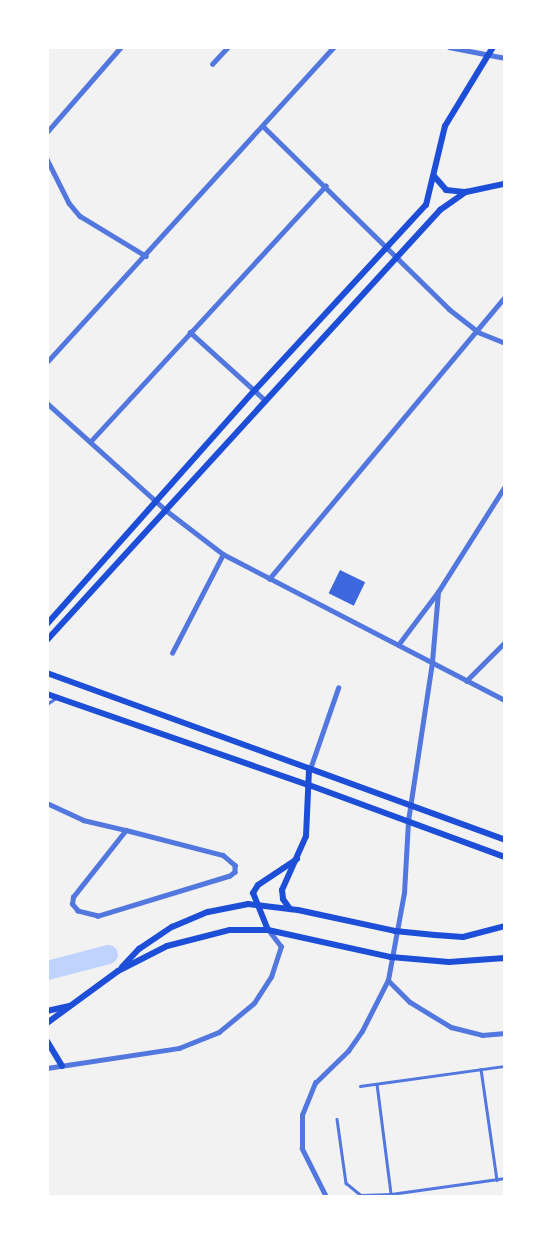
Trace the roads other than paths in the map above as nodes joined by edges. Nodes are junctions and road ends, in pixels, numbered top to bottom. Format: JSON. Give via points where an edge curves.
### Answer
{"nodes":[{"id":1,"x":121,"y":47,"type":"edge"},
{"id":2,"x":228,"y":47,"type":"edge"},
{"id":3,"x":334,"y":47,"type":"edge"},
{"id":4,"x":449,"y":47,"type":"edge"},
{"id":5,"x":491,"y":50,"type":"edge"},
{"id":6,"x":505,"y":58,"type":"edge"},
{"id":7,"x":212,"y":64,"type":"dead end"},
{"id":8,"x":263,"y":126,"type":"junction"},
{"id":9,"x":47,"y":132,"type":"edge"},
{"id":10,"x":47,"y":159,"type":"edge"},
{"id":11,"x":434,"y":176,"type":"junction"},
{"id":12,"x":505,"y":184,"type":"edge"},
{"id":13,"x":325,"y":186,"type":"junction"},
{"id":14,"x":466,"y":192,"type":"junction"},
{"id":15,"x":387,"y":249,"type":"junction"},
{"id":16,"x":146,"y":256,"type":"junction"},
{"id":17,"x":397,"y":259,"type":"junction"},
{"id":18,"x":505,"y":297,"type":"edge"},
{"id":19,"x":190,"y":332,"type":"junction"},
{"id":20,"x":478,"y":332,"type":"junction"},
{"id":21,"x":505,"y":343,"type":"edge"},
{"id":22,"x":47,"y":362,"type":"edge"},
{"id":23,"x":255,"y":390,"type":"junction"},
{"id":24,"x":265,"y":400,"type":"junction"},
{"id":25,"x":47,"y":403,"type":"edge"},
{"id":26,"x":90,"y":442,"type":"junction"},
{"id":27,"x":505,"y":486,"type":"edge"},
{"id":28,"x":157,"y":501,"type":"junction"},
{"id":29,"x":167,"y":511,"type":"junction"},
{"id":30,"x":223,"y":554,"type":"junction"},
{"id":31,"x":269,"y":579,"type":"junction"},
{"id":32,"x":438,"y":592,"type":"junction"},
{"id":33,"x":47,"y":624,"type":"edge"},
{"id":34,"x":47,"y":640,"type":"edge"},
{"id":35,"x":505,"y":642,"type":"edge"},
{"id":36,"x":398,"y":645,"type":"junction"},
{"id":37,"x":172,"y":653,"type":"dead end"},
{"id":38,"x":432,"y":662,"type":"junction"},
{"id":39,"x":47,"y":673,"type":"edge"},
{"id":40,"x":466,"y":681,"type":"junction"},
{"id":41,"x":338,"y":688,"type":"dead end"},
{"id":42,"x":47,"y":694,"type":"edge"},
{"id":43,"x":56,"y":698,"type":"junction"},
{"id":44,"x":505,"y":700,"type":"edge"},
{"id":45,"x":47,"y":704,"type":"edge"},
{"id":46,"x":148,"y":711,"type":"junction"},
{"id":47,"x":141,"y":727,"type":"junction"},
{"id":48,"x":309,"y":769,"type":"junction"},
{"id":49,"x":309,"y":785,"type":"junction"},
{"id":50,"x":47,"y":803,"type":"edge"},
{"id":51,"x":410,"y":807,"type":"junction"},
{"id":52,"x":408,"y":821,"type":"junction"},
{"id":53,"x":126,"y":830,"type":"junction"},
{"id":54,"x":505,"y":840,"type":"edge"},
{"id":55,"x":505,"y":857,"type":"edge"},
{"id":56,"x":297,"y":859,"type":"junction"},
{"id":57,"x":256,"y":904,"type":"junction"},
{"id":58,"x":290,"y":909,"type":"junction"},
{"id":59,"x":505,"y":926,"type":"edge"},
{"id":60,"x":268,"y":930,"type":"junction"},
{"id":61,"x":396,"y":931,"type":"junction"},
{"id":62,"x":391,"y":957,"type":"junction"},
{"id":63,"x":505,"y":958,"type":"edge"},
{"id":64,"x":118,"y":971,"type":"junction"},
{"id":65,"x":388,"y":980,"type":"junction"},
{"id":66,"x":70,"y":1005,"type":"junction"},
{"id":67,"x":47,"y":1011,"type":"edge"},
{"id":68,"x":47,"y":1023,"type":"edge"},
{"id":69,"x":505,"y":1033,"type":"edge"},
{"id":70,"x":47,"y":1041,"type":"edge"},
{"id":71,"x":62,"y":1066,"type":"junction"},
{"id":72,"x":505,"y":1066,"type":"edge"},
{"id":73,"x":47,"y":1068,"type":"edge"},
{"id":74,"x":481,"y":1069,"type":"junction"},
{"id":75,"x":377,"y":1084,"type":"junction"},
{"id":76,"x":360,"y":1086,"type":"dead end"},
{"id":77,"x":337,"y":1119,"type":"dead end"},
{"id":78,"x":505,"y":1178,"type":"edge"},
{"id":79,"x":497,"y":1180,"type":"junction"},
{"id":80,"x":391,"y":1194,"type":"junction"},
{"id":81,"x":326,"y":1197,"type":"edge"}],
"edges":[{"from":1,"to":9,"type":"street"},
{"from":2,"to":7,"type":"street"},
{"from":3,"to":8,"type":"street"},
{"from":4,"to":5,"type":"street"},
{"from":5,"to":6,"type":"street"},
{"from":5,"to":11,"type":"main road","via":[[446,126]]},
{"from":8,"to":13,"type":"street"},
{"from":8,"to":16,"type":"street"},
{"from":10,"to":16,"type":"street","via":[[80,216]]},
{"from":11,"to":14,"type":"main road","via":[[446,190]]},
{"from":11,"to":15,"type":"main road","via":[[426,205]]},
{"from":12,"to":14,"type":"main road"},
{"from":13,"to":15,"type":"street"},
{"from":13,"to":19,"type":"street"},
{"from":14,"to":17,"type":"main road","via":[[440,210]]},
{"from":15,"to":17,"type":"street"},
{"from":15,"to":23,"type":"main road"},
{"from":16,"to":22,"type":"street"},
{"from":17,"to":20,"type":"street"},
{"from":17,"to":24,"type":"main road"},
{"from":18,"to":20,"type":"street"},
{"from":19,"to":23,"type":"street"},
{"from":19,"to":26,"type":"street"},
{"from":20,"to":21,"type":"street"},
{"from":20,"to":31,"type":"street"},
{"from":23,"to":24,"type":"street"},
{"from":23,"to":28,"type":"main road"},
{"from":24,"to":29,"type":"main road"},
{"from":25,"to":26,"type":"street"},
{"from":26,"to":28,"type":"street"},
{"from":27,"to":32,"type":"street"},
{"from":28,"to":29,"type":"street"},
{"from":28,"to":33,"type":"main road"},
{"from":29,"to":30,"type":"street"},
{"from":29,"to":34,"type":"main road"},
{"from":30,"to":31,"type":"street"},
{"from":30,"to":37,"type":"street"},
{"from":31,"to":36,"type":"street"},
{"from":32,"to":36,"type":"street"},
{"from":32,"to":38,"type":"street"},
{"from":35,"to":40,"type":"street"},
{"from":36,"to":38,"type":"street"},
{"from":38,"to":40,"type":"street"},
{"from":38,"to":51,"type":"street"},
{"from":39,"to":46,"type":"main road"},
{"from":40,"to":44,"type":"street"},
{"from":41,"to":48,"type":"street"},
{"from":42,"to":43,"type":"main road"},
{"from":43,"to":45,"type":"lane"},
{"from":43,"to":47,"type":"main road"},
{"from":46,"to":47,"type":"main road"},
{"from":46,"to":48,"type":"main road"},
{"from":47,"to":49,"type":"main road"},
{"from":48,"to":49,"type":"main road"},
{"from":48,"to":51,"type":"main road"},
{"from":49,"to":52,"type":"main road"},
{"from":49,"to":56,"type":"main road","via":[[306,836]]},
{"from":50,"to":53,"type":"street","via":[[83,820]]},
{"from":51,"to":52,"type":"street"},
{"from":51,"to":54,"type":"main road"},
{"from":52,"to":55,"type":"main road"},
{"from":52,"to":61,"type":"street","via":[[404,893]]},
{"from":53,"to":53,"type":"street","via":[[73,897],[78,911],[98,915],[235,872],[235,865],[223,855]]},
{"from":56,"to":57,"type":"main road","via":[[258,885],[253,893]]},
{"from":56,"to":58,"type":"main road","via":[[282,890]]},
{"from":57,"to":58,"type":"main road"},
{"from":57,"to":60,"type":"main road"},
{"from":57,"to":64,"type":"main road","via":[[208,912],[172,927],[139,949]]},
{"from":58,"to":61,"type":"main road"},
{"from":59,"to":61,"type":"main road","via":[[463,937]]},
{"from":60,"to":62,"type":"main road"},
{"from":60,"to":64,"type":"main road","via":[[230,930],[194,937]]},
{"from":60,"to":71,"type":"street","via":[[281,947],[271,977],[254,1003],[219,1032],[178,1048]]},
{"from":61,"to":62,"type":"street"},
{"from":62,"to":63,"type":"main road","via":[[449,962]]},
{"from":62,"to":65,"type":"street"},
{"from":64,"to":66,"type":"main road"},
{"from":65,"to":69,"type":"street","via":[[410,1002],[451,1027],[482,1035]]},
{"from":65,"to":81,"type":"street","via":[[362,1031],[306,1099],[303,1149]]},
{"from":66,"to":67,"type":"main road"},
{"from":66,"to":68,"type":"main road"},
{"from":70,"to":71,"type":"main road"},
{"from":71,"to":73,"type":"street"},
{"from":72,"to":74,"type":"lane"},
{"from":74,"to":75,"type":"lane"},
{"from":74,"to":79,"type":"lane"},
{"from":75,"to":76,"type":"lane"},
{"from":75,"to":80,"type":"lane"},
{"from":77,"to":80,"type":"lane","via":[[346,1183],[361,1195]]},
{"from":78,"to":79,"type":"lane"},
{"from":79,"to":80,"type":"lane"}]}
